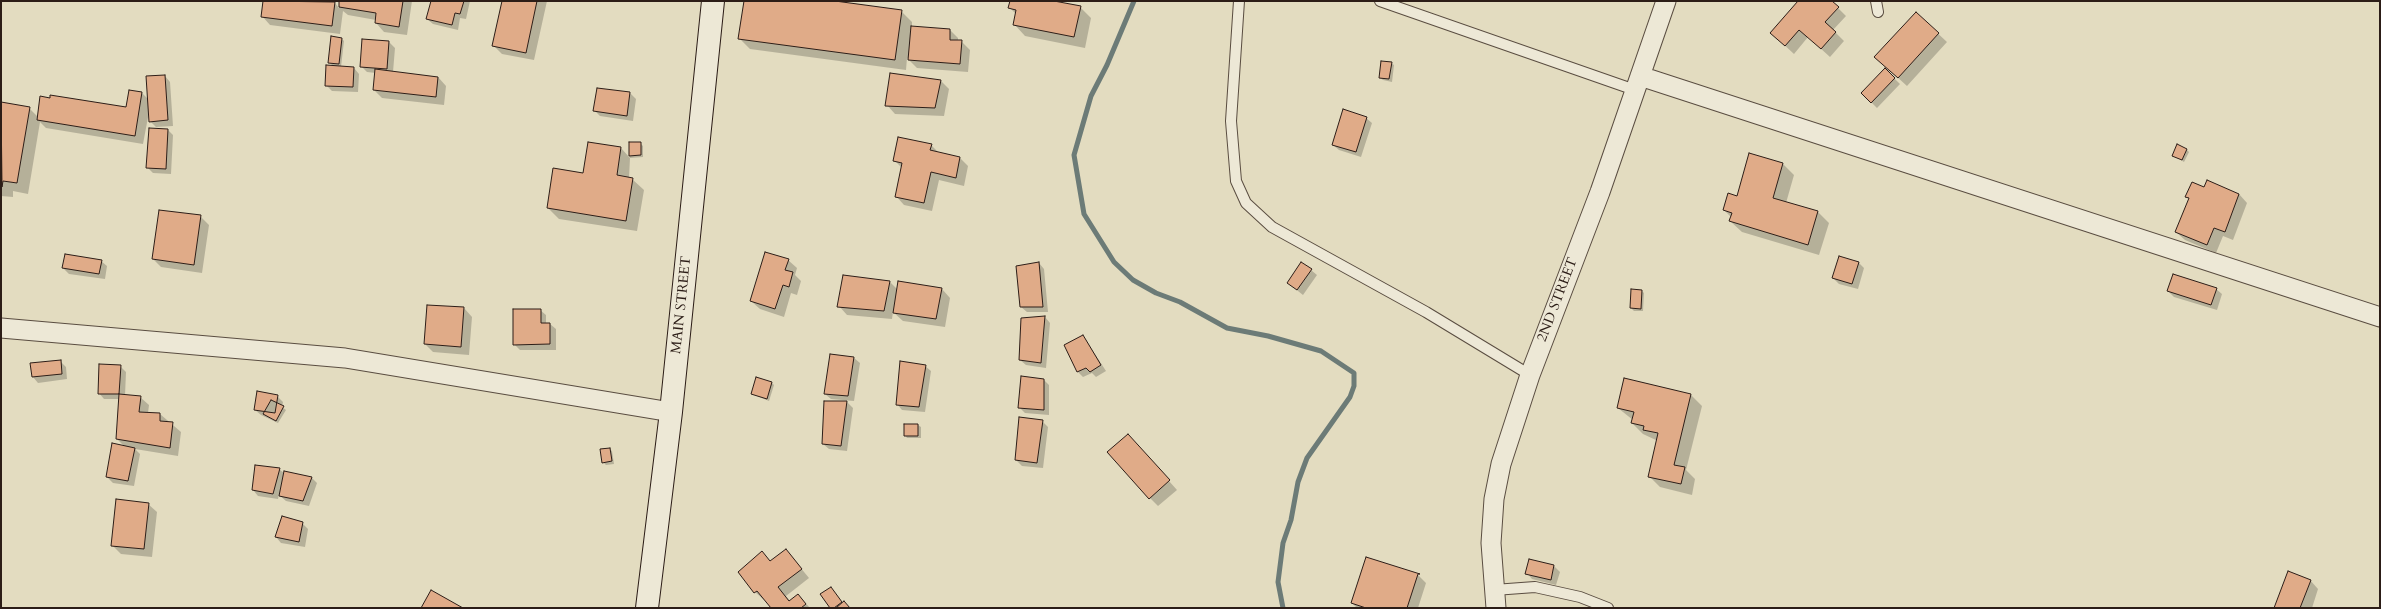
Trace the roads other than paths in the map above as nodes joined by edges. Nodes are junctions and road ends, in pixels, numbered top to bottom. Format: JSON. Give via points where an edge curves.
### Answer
{"nodes":[{"id":1,"x":713,"y":1,"type":"edge"},
{"id":2,"x":1239,"y":1,"type":"edge"},
{"id":3,"x":1380,"y":1,"type":"edge"},
{"id":4,"x":1666,"y":1,"type":"edge"},
{"id":5,"x":1876,"y":1,"type":"edge"},
{"id":6,"x":1878,"y":12,"type":"dead end"},
{"id":7,"x":1638,"y":83,"type":"junction"},
{"id":8,"x":2380,"y":317,"type":"edge"},
{"id":9,"x":1,"y":328,"type":"edge"},
{"id":10,"x":1530,"y":375,"type":"junction"},
{"id":11,"x":671,"y":412,"type":"junction"},
{"id":12,"x":1495,"y":599,"type":"edge"},
{"id":13,"x":647,"y":608,"type":"edge"},
{"id":14,"x":1608,"y":608,"type":"edge"}],
"edges":[{"from":1,"to":11,"type":"main road","name":"MAIN STREET"},
{"from":2,"to":10,"type":"lane","via":[[1231,120],[1236,181],[1246,204],[1272,227],[1426,312]]},
{"from":3,"to":7,"type":"lane"},
{"from":4,"to":7,"type":"street","name":"2ND STREET"},
{"from":5,"to":6,"type":"lane"},
{"from":7,"to":8,"type":"street"},
{"from":7,"to":10,"type":"street","name":"2ND STREET","via":[[1600,192]]},
{"from":9,"to":11,"type":"street","via":[[345,358]]},
{"from":10,"to":12,"type":"street","name":"2ND STREET","via":[[1501,464],[1494,499],[1491,543]]},
{"from":11,"to":13,"type":"main road","name":"MAIN STREET"},
{"from":12,"to":14,"type":"lane","via":[[1535,587],[1580,597]]}]}
